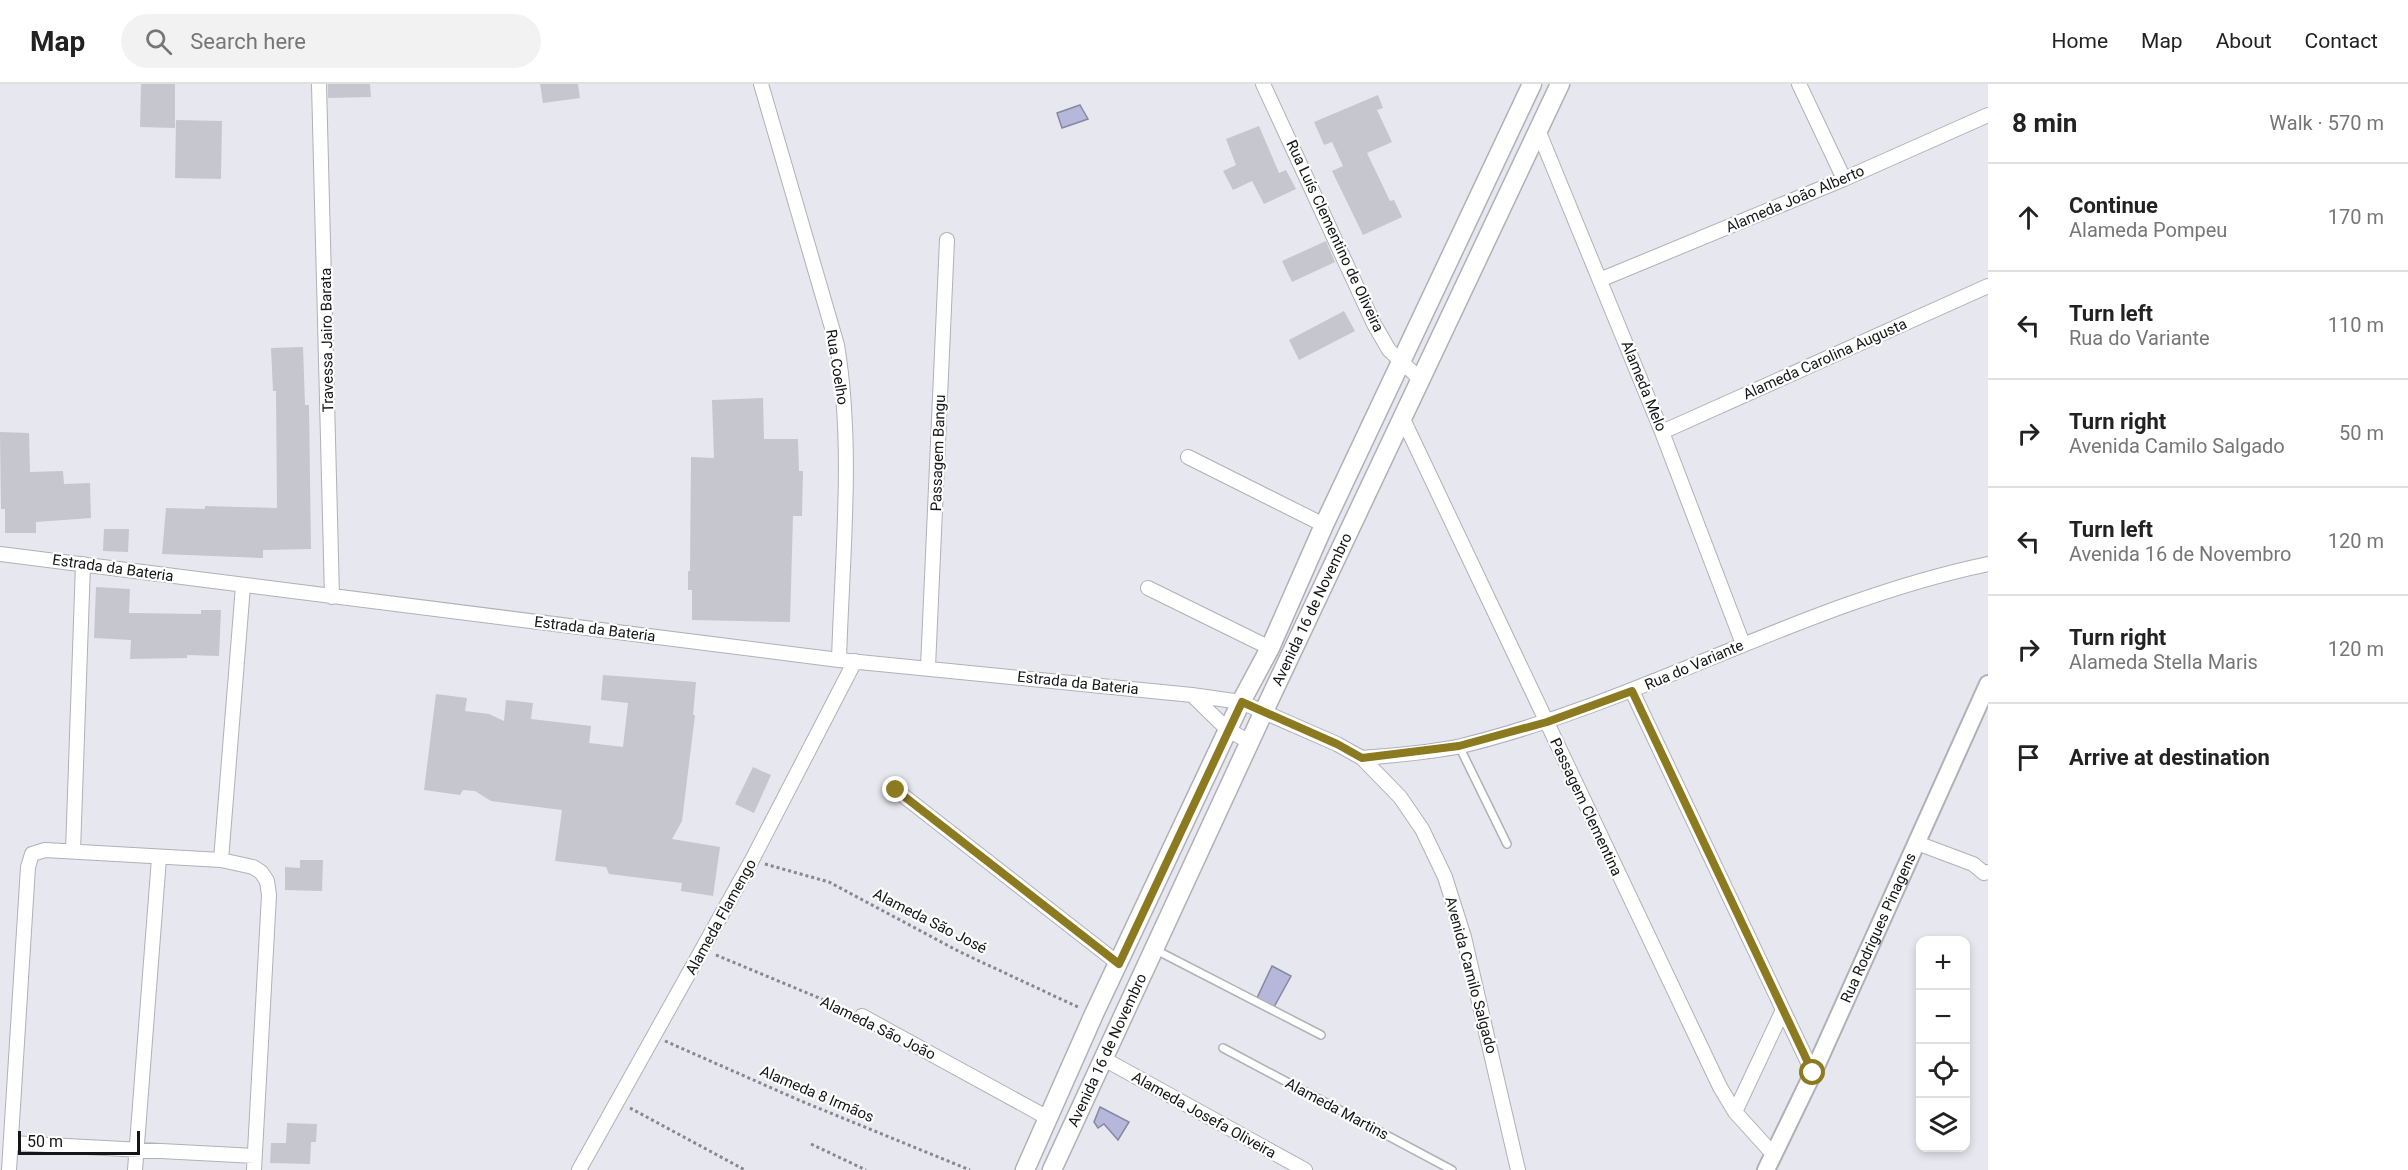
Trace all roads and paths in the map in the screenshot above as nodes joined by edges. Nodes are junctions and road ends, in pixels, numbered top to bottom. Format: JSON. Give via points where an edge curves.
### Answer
{"nodes":[{"id":1,"x":319,"y":84,"type":"edge"},
{"id":2,"x":761,"y":84,"type":"edge"},
{"id":3,"x":1263,"y":84,"type":"edge"},
{"id":4,"x":1532,"y":84,"type":"edge"},
{"id":5,"x":1560,"y":84,"type":"edge"},
{"id":6,"x":1799,"y":84,"type":"edge"},
{"id":7,"x":1988,"y":115,"type":"edge"},
{"id":8,"x":1538,"y":130,"type":"junction"},
{"id":9,"x":1844,"y":179,"type":"junction"},
{"id":10,"x":947,"y":240,"type":"dead end"},
{"id":11,"x":1602,"y":279,"type":"junction"},
{"id":12,"x":1988,"y":286,"type":"edge"},
{"id":13,"x":1402,"y":364,"type":"junction"},
{"id":14,"x":1420,"y":379,"type":"junction"},
{"id":15,"x":1402,"y":417,"type":"junction"},
{"id":16,"x":1662,"y":432,"type":"junction"},
{"id":17,"x":1188,"y":457,"type":"dead end"},
{"id":18,"x":1324,"y":525,"type":"junction"},
{"id":19,"x":0,"y":554,"type":"edge"},
{"id":20,"x":83,"y":564,"type":"junction"},
{"id":21,"x":1988,"y":564,"type":"edge"},
{"id":22,"x":243,"y":586,"type":"junction"},
{"id":23,"x":1148,"y":588,"type":"dead end"},
{"id":24,"x":332,"y":597,"type":"junction"},
{"id":25,"x":1743,"y":644,"type":"junction"},
{"id":26,"x":1270,"y":648,"type":"junction"},
{"id":27,"x":839,"y":660,"type":"junction"},
{"id":28,"x":855,"y":661,"type":"junction"},
{"id":29,"x":928,"y":667,"type":"junction"},
{"id":30,"x":1988,"y":684,"type":"edge"},
{"id":31,"x":1632,"y":691,"type":"junction"},
{"id":32,"x":1192,"y":695,"type":"junction"},
{"id":33,"x":1242,"y":702,"type":"junction"},
{"id":34,"x":1264,"y":711,"type":"junction"},
{"id":35,"x":1547,"y":722,"type":"junction"},
{"id":36,"x":1228,"y":730,"type":"junction"},
{"id":37,"x":1250,"y":742,"type":"junction"},
{"id":38,"x":1459,"y":746,"type":"junction"},
{"id":39,"x":1362,"y":758,"type":"junction"},
{"id":40,"x":896,"y":790,"type":"dead end"},
{"id":41,"x":1917,"y":843,"type":"junction"},
{"id":42,"x":1507,"y":844,"type":"dead end"},
{"id":43,"x":73,"y":851,"type":"junction"},
{"id":44,"x":159,"y":858,"type":"junction"},
{"id":45,"x":221,"y":860,"type":"junction"},
{"id":46,"x":752,"y":860,"type":"junction"},
{"id":47,"x":1987,"y":875,"type":"edge"},
{"id":48,"x":1154,"y":949,"type":"junction"},
{"id":49,"x":703,"y":950,"type":"junction"},
{"id":50,"x":1119,"y":964,"type":"junction"},
{"id":51,"x":1782,"y":1012,"type":"junction"},
{"id":52,"x":1094,"y":1014,"type":"junction"},
{"id":53,"x":862,"y":1016,"type":"joint"},
{"id":54,"x":1321,"y":1035,"type":"dead end"},
{"id":55,"x":655,"y":1037,"type":"junction"},
{"id":56,"x":1223,"y":1048,"type":"dead end"},
{"id":57,"x":1104,"y":1059,"type":"junction"},
{"id":58,"x":1813,"y":1073,"type":"junction"},
{"id":59,"x":618,"y":1101,"type":"junction"},
{"id":60,"x":1735,"y":1112,"type":"junction"},
{"id":61,"x":1048,"y":1118,"type":"junction"},
{"id":62,"x":11,"y":1143,"type":"junction"},
{"id":63,"x":811,"y":1144,"type":"dead end"},
{"id":64,"x":137,"y":1148,"type":"junction"},
{"id":65,"x":1773,"y":1154,"type":"junction"},
{"id":66,"x":255,"y":1156,"type":"junction"},
{"id":67,"x":9,"y":1170,"type":"edge"},
{"id":68,"x":135,"y":1170,"type":"edge"},
{"id":69,"x":254,"y":1170,"type":"edge"},
{"id":70,"x":579,"y":1170,"type":"edge"},
{"id":71,"x":745,"y":1170,"type":"edge"},
{"id":72,"x":867,"y":1170,"type":"edge"},
{"id":73,"x":970,"y":1170,"type":"edge"},
{"id":74,"x":1025,"y":1170,"type":"edge"},
{"id":75,"x":1052,"y":1170,"type":"edge"},
{"id":76,"x":1305,"y":1170,"type":"edge"},
{"id":77,"x":1452,"y":1170,"type":"edge"},
{"id":78,"x":1518,"y":1170,"type":"edge"},
{"id":79,"x":1766,"y":1170,"type":"edge"}],
"edges":[{"from":1,"to":24,"type":"street","name":"Travessa Jairo Barata"},
{"from":2,"to":27,"type":"street","name":"Rua Coelho","via":[[837,345],[843,384]]},
{"from":3,"to":13,"type":"street","name":"Rua Luís Clementino de Oliveira","via":[[1374,324]]},
{"from":4,"to":13,"type":"main road","name":"Avenida 16 de Novembro"},
{"from":5,"to":8,"type":"main road","name":"Avenida 16 de Novembro"},
{"from":6,"to":9,"type":"street"},
{"from":7,"to":9,"type":"street","name":"Alameda João Alberto"},
{"from":8,"to":11,"type":"street","name":"Alameda Melo"},
{"from":8,"to":14,"type":"main road","name":"Avenida 16 de Novembro"},
{"from":9,"to":11,"type":"street","name":"Alameda João Alberto"},
{"from":10,"to":29,"type":"street","name":"Passagem Bangu"},
{"from":11,"to":16,"type":"street","name":"Alameda Melo"},
{"from":12,"to":16,"type":"street","name":"Alameda Carolina Augusta"},
{"from":13,"to":14,"type":"street","name":"Rua Luís Clementino de Oliveira"},
{"from":13,"to":18,"type":"main road","name":"Avenida 16 de Novembro"},
{"from":14,"to":15,"type":"main road","name":"Avenida 16 de Novembro"},
{"from":15,"to":34,"type":"main road","name":"Avenida 16 de Novembro"},
{"from":15,"to":35,"type":"street","name":"Passagem Clementina"},
{"from":16,"to":25,"type":"street","name":"Alameda Melo"},
{"from":17,"to":18,"type":"street"},
{"from":18,"to":26,"type":"main road","name":"Avenida 16 de Novembro"},
{"from":19,"to":20,"type":"street","name":"Estrada da Bateria"},
{"from":20,"to":22,"type":"street","name":"Estrada da Bateria"},
{"from":20,"to":43,"type":"street"},
{"from":21,"to":25,"type":"street","name":"Rua do Variante","via":[[1936,575]]},
{"from":22,"to":24,"type":"street","name":"Estrada da Bateria"},
{"from":22,"to":45,"type":"street"},
{"from":23,"to":26,"type":"street"},
{"from":24,"to":27,"type":"street","name":"Estrada da Bateria"},
{"from":25,"to":31,"type":"street","name":"Rua do Variante"},
{"from":26,"to":33,"type":"main road","name":"Avenida 16 de Novembro"},
{"from":27,"to":28,"type":"street","name":"Estrada da Bateria"},
{"from":28,"to":29,"type":"street","name":"Estrada da Bateria"},
{"from":28,"to":46,"type":"street","name":"Alameda Flamengo"},
{"from":29,"to":32,"type":"street","name":"Estrada da Bateria"},
{"from":30,"to":41,"type":"street","name":"Rua Rodrigues Pinagens"},
{"from":31,"to":35,"type":"street","name":"Rua do Variante"},
{"from":31,"to":51,"type":"street"},
{"from":32,"to":33,"type":"street","name":"Estrada da Bateria"},
{"from":32,"to":36,"type":"street"},
{"from":33,"to":34,"type":"street","name":"Avenida Camilo Salgado"},
{"from":33,"to":36,"type":"main road","name":"Avenida 16 de Novembro"},
{"from":34,"to":37,"type":"main road","name":"Avenida 16 de Novembro"},
{"from":34,"to":39,"type":"street","name":"Avenida Camilo Salgado"},
{"from":35,"to":38,"type":"street","name":"Rua do Variante"},
{"from":35,"to":60,"type":"street","name":"Passagem Clementina","via":[[1640,924]]},
{"from":36,"to":37,"type":"street"},
{"from":36,"to":50,"type":"main road","name":"Avenida 16 de Novembro"},
{"from":37,"to":48,"type":"main road","name":"Avenida 16 de Novembro"},
{"from":38,"to":39,"type":"street","name":"Rua do Variante"},
{"from":38,"to":42,"type":"lane"},
{"from":39,"to":78,"type":"street","name":"Avenida Camilo Salgado","via":[[1400,797],[1445,877],[1472,966]]},
{"from":40,"to":50,"type":"street"},
{"from":41,"to":47,"type":"street","via":[[1973,864]]},
{"from":41,"to":58,"type":"street","name":"Rua Rodrigues Pinagens"},
{"from":43,"to":44,"type":"street"},
{"from":43,"to":62,"type":"street","via":[[37,851],[28,867]]},
{"from":44,"to":45,"type":"street"},
{"from":44,"to":64,"type":"street"},
{"from":45,"to":66,"type":"street","via":[[261,872],[269,895]]},
{"from":46,"to":49,"type":"street","name":"Alameda Flamengo"},
{"from":46,"to":52,"type":"path","name":"Alameda São José","via":[[828,882],[960,952]]},
{"from":48,"to":54,"type":"lane"},
{"from":48,"to":57,"type":"main road","name":"Avenida 16 de Novembro"},
{"from":49,"to":53,"type":"path","name":"Alameda São João"},
{"from":49,"to":55,"type":"street","name":"Alameda Flamengo"},
{"from":50,"to":52,"type":"main road","name":"Avenida 16 de Novembro"},
{"from":51,"to":58,"type":"street"},
{"from":51,"to":60,"type":"street"},
{"from":52,"to":61,"type":"main road","name":"Avenida 16 de Novembro"},
{"from":53,"to":61,"type":"street","name":"Alameda São João"},
{"from":55,"to":59,"type":"street","name":"Alameda Flamengo"},
{"from":55,"to":73,"type":"path","name":"Alameda 8 Irmãos"},
{"from":56,"to":77,"type":"lane","name":"Alameda Martins"},
{"from":57,"to":75,"type":"main road","name":"Avenida 16 de Novembro"},
{"from":57,"to":76,"type":"street","name":"Alameda Josefa Oliveira"},
{"from":58,"to":65,"type":"street","name":"Rua Rodrigues Pinagens"},
{"from":59,"to":70,"type":"street","name":"Alameda Flamengo"},
{"from":59,"to":71,"type":"path"},
{"from":60,"to":65,"type":"street","name":"Passagem Clementina"},
{"from":61,"to":74,"type":"main road","name":"Avenida 16 de Novembro"},
{"from":62,"to":64,"type":"street"},
{"from":62,"to":67,"type":"street"},
{"from":63,"to":72,"type":"path"},
{"from":64,"to":66,"type":"street"},
{"from":64,"to":68,"type":"street"},
{"from":65,"to":79,"type":"street","name":"Rua Rodrigues Pinagens"},
{"from":66,"to":69,"type":"street"}]}
